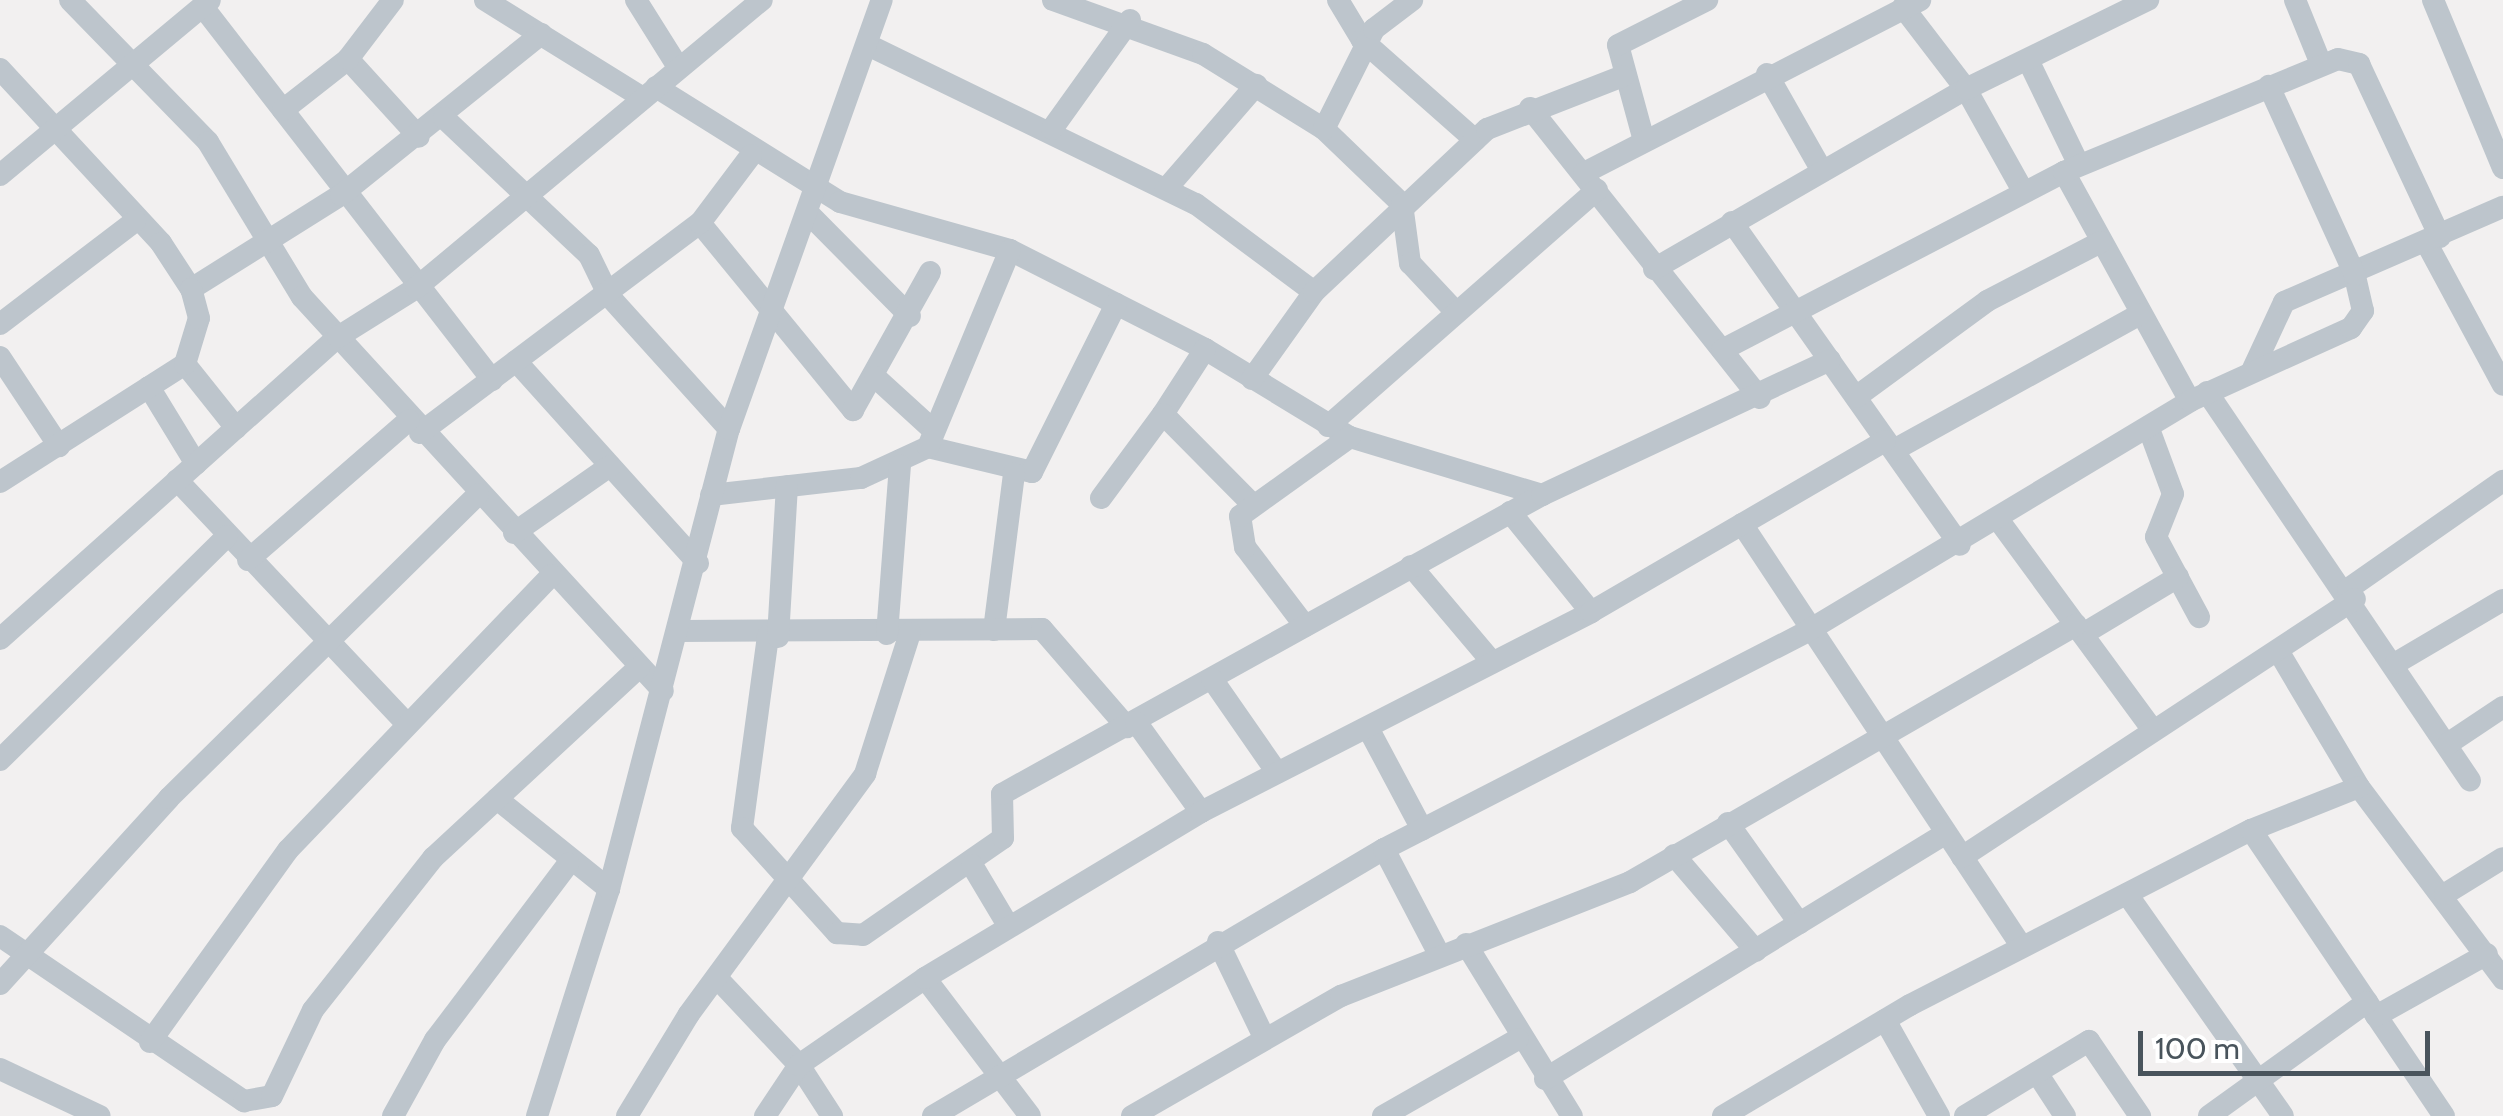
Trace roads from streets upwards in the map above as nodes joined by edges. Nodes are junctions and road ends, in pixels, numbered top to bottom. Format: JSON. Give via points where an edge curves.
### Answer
{"nodes":[{"id":1,"x":70,"y":0,"type":"edge"},
{"id":2,"x":393,"y":0,"type":"edge"},
{"id":3,"x":485,"y":0,"type":"edge"},
{"id":4,"x":636,"y":0,"type":"edge"},
{"id":5,"x":882,"y":0,"type":"edge"},
{"id":6,"x":1053,"y":0,"type":"edge"},
{"id":7,"x":1338,"y":0,"type":"edge"},
{"id":8,"x":1412,"y":0,"type":"edge"},
{"id":9,"x":1706,"y":0,"type":"edge"},
{"id":10,"x":2148,"y":0,"type":"edge"},
{"id":11,"x":2295,"y":0,"type":"edge"},
{"id":12,"x":2432,"y":0,"type":"edge"},
{"id":13,"x":207,"y":3,"type":"edge"},
{"id":14,"x":753,"y":3,"type":"edge"},
{"id":15,"x":1912,"y":4,"type":"edge"},
{"id":16,"x":1130,"y":20,"type":"junction"},
{"id":17,"x":540,"y":34,"type":"junction"},
{"id":18,"x":1366,"y":42,"type":"junction"},
{"id":19,"x":870,"y":46,"type":"junction"},
{"id":20,"x":348,"y":59,"type":"junction"},
{"id":21,"x":2028,"y":60,"type":"junction"},
{"id":22,"x":2321,"y":64,"type":"junction"},
{"id":23,"x":131,"y":65,"type":"junction"},
{"id":24,"x":678,"y":68,"type":"junction"},
{"id":25,"x":0,"y":69,"type":"edge"},
{"id":26,"x":1767,"y":74,"type":"junction"},
{"id":27,"x":1623,"y":76,"type":"junction"},
{"id":28,"x":1256,"y":85,"type":"junction"},
{"id":29,"x":2269,"y":86,"type":"junction"},
{"id":30,"x":1966,"y":89,"type":"junction"},
{"id":31,"x":650,"y":93,"type":"junction"},
{"id":32,"x":1530,"y":108,"type":"junction"},
{"id":33,"x":284,"y":110,"type":"junction"},
{"id":34,"x":444,"y":118,"type":"junction"},
{"id":35,"x":1052,"y":129,"type":"junction"},
{"id":36,"x":1324,"y":129,"type":"junction"},
{"id":37,"x":56,"y":130,"type":"junction"},
{"id":38,"x":419,"y":137,"type":"junction"},
{"id":39,"x":1643,"y":138,"type":"junction"},
{"id":40,"x":1475,"y":140,"type":"junction"},
{"id":41,"x":751,"y":155,"type":"junction"},
{"id":42,"x":2071,"y":168,"type":"junction"},
{"id":43,"x":2503,"y":168,"type":"edge"},
{"id":44,"x":1821,"y":169,"type":"junction"},
{"id":45,"x":0,"y":175,"type":"edge"},
{"id":46,"x":1591,"y":182,"type":"junction"},
{"id":47,"x":1166,"y":189,"type":"junction"},
{"id":48,"x":2023,"y":191,"type":"junction"},
{"id":49,"x":341,"y":194,"type":"junction"},
{"id":50,"x":525,"y":200,"type":"junction"},
{"id":51,"x":815,"y":204,"type":"junction"},
{"id":52,"x":1402,"y":204,"type":"junction"},
{"id":53,"x":2503,"y":207,"type":"edge"},
{"id":54,"x":135,"y":220,"type":"junction"},
{"id":55,"x":1732,"y":222,"type":"junction"},
{"id":56,"x":700,"y":223,"type":"junction"},
{"id":57,"x":260,"y":240,"type":"junction"},
{"id":58,"x":2433,"y":240,"type":"junction"},
{"id":59,"x":2100,"y":242,"type":"junction"},
{"id":60,"x":1010,"y":250,"type":"junction"},
{"id":61,"x":1654,"y":270,"type":"junction"},
{"id":62,"x":930,"y":272,"type":"dead end"},
{"id":63,"x":2355,"y":275,"type":"junction"},
{"id":64,"x":416,"y":288,"type":"junction"},
{"id":65,"x":191,"y":289,"type":"junction"},
{"id":66,"x":1314,"y":292,"type":"junction"},
{"id":67,"x":610,"y":296,"type":"junction"},
{"id":68,"x":1116,"y":304,"type":"junction"},
{"id":69,"x":1453,"y":309,"type":"junction"},
{"id":70,"x":776,"y":314,"type":"junction"},
{"id":71,"x":2140,"y":314,"type":"junction"},
{"id":72,"x":910,"y":316,"type":"junction"},
{"id":73,"x":1793,"y":317,"type":"junction"},
{"id":74,"x":0,"y":324,"type":"edge"},
{"id":75,"x":338,"y":336,"type":"junction"},
{"id":76,"x":1205,"y":349,"type":"junction"},
{"id":77,"x":1722,"y":350,"type":"junction"},
{"id":78,"x":0,"y":357,"type":"edge"},
{"id":79,"x":1830,"y":360,"type":"junction"},
{"id":80,"x":516,"y":361,"type":"junction"},
{"id":81,"x":185,"y":364,"type":"junction"},
{"id":82,"x":2252,"y":371,"type":"junction"},
{"id":83,"x":874,"y":378,"type":"junction"},
{"id":84,"x":1252,"y":379,"type":"junction"},
{"id":85,"x":492,"y":380,"type":"junction"},
{"id":86,"x":2503,"y":385,"type":"edge"},
{"id":87,"x":149,"y":387,"type":"junction"},
{"id":88,"x":1856,"y":397,"type":"junction"},
{"id":89,"x":2199,"y":397,"type":"junction"},
{"id":90,"x":1760,"y":398,"type":"junction"},
{"id":91,"x":1163,"y":414,"type":"junction"},
{"id":92,"x":414,"y":426,"type":"junction"},
{"id":93,"x":1328,"y":426,"type":"junction"},
{"id":94,"x":236,"y":428,"type":"junction"},
{"id":95,"x":728,"y":429,"type":"junction"},
{"id":96,"x":2149,"y":429,"type":"junction"},
{"id":97,"x":1350,"y":436,"type":"junction"},
{"id":98,"x":930,"y":438,"type":"junction"},
{"id":99,"x":1890,"y":445,"type":"junction"},
{"id":100,"x":58,"y":446,"type":"junction"},
{"id":101,"x":196,"y":464,"type":"junction"},
{"id":102,"x":900,"y":465,"type":"junction"},
{"id":103,"x":610,"y":466,"type":"junction"},
{"id":104,"x":1014,"y":472,"type":"junction"},
{"id":105,"x":177,"y":480,"type":"junction"},
{"id":106,"x":2503,"y":481,"type":"edge"},
{"id":107,"x":0,"y":482,"type":"edge"},
{"id":108,"x":787,"y":486,"type":"junction"},
{"id":109,"x":478,"y":494,"type":"junction"},
{"id":110,"x":711,"y":495,"type":"junction"},
{"id":111,"x":1542,"y":495,"type":"junction"},
{"id":112,"x":1101,"y":498,"type":"dead end"},
{"id":113,"x":1253,"y":504,"type":"junction"},
{"id":114,"x":1510,"y":512,"type":"junction"},
{"id":115,"x":2000,"y":522,"type":"junction"},
{"id":116,"x":1742,"y":524,"type":"junction"},
{"id":117,"x":514,"y":533,"type":"junction"},
{"id":118,"x":227,"y":536,"type":"junction"},
{"id":119,"x":1960,"y":545,"type":"junction"},
{"id":120,"x":248,"y":560,"type":"junction"},
{"id":121,"x":698,"y":563,"type":"junction"},
{"id":122,"x":1412,"y":566,"type":"junction"},
{"id":123,"x":552,"y":575,"type":"junction"},
{"id":124,"x":2178,"y":577,"type":"junction"},
{"id":125,"x":2351,"y":594,"type":"junction"},
{"id":126,"x":2503,"y":600,"type":"edge"},
{"id":127,"x":1591,"y":612,"type":"junction"},
{"id":128,"x":2199,"y":618,"type":"dead end"},
{"id":129,"x":1306,"y":626,"type":"junction"},
{"id":130,"x":994,"y":630,"type":"junction"},
{"id":131,"x":2079,"y":630,"type":"junction"},
{"id":132,"x":679,"y":631,"type":"junction"},
{"id":133,"x":1806,"y":632,"type":"junction"},
{"id":134,"x":898,"y":634,"type":"junction"},
{"id":135,"x":773,"y":636,"type":"junction"},
{"id":136,"x":0,"y":638,"type":"edge"},
{"id":137,"x":329,"y":640,"type":"junction"},
{"id":138,"x":2280,"y":654,"type":"junction"},
{"id":139,"x":1492,"y":662,"type":"junction"},
{"id":140,"x":2396,"y":663,"type":"junction"},
{"id":141,"x":639,"y":667,"type":"junction"},
{"id":142,"x":1212,"y":679,"type":"junction"},
{"id":143,"x":663,"y":692,"type":"junction"},
{"id":144,"x":2503,"y":706,"type":"edge"},
{"id":145,"x":404,"y":721,"type":"junction"},
{"id":146,"x":1131,"y":724,"type":"junction"},
{"id":147,"x":1368,"y":728,"type":"junction"},
{"id":148,"x":2152,"y":730,"type":"junction"},
{"id":149,"x":1884,"y":736,"type":"junction"},
{"id":150,"x":2449,"y":743,"type":"junction"},
{"id":151,"x":0,"y":760,"type":"edge"},
{"id":152,"x":1276,"y":771,"type":"junction"},
{"id":153,"x":2470,"y":780,"type":"dead end"},
{"id":154,"x":2359,"y":787,"type":"junction"},
{"id":155,"x":497,"y":798,"type":"junction"},
{"id":156,"x":1202,"y":812,"type":"junction"},
{"id":157,"x":1728,"y":823,"type":"junction"},
{"id":158,"x":1422,"y":830,"type":"junction"},
{"id":159,"x":2251,"y":830,"type":"junction"},
{"id":160,"x":1946,"y":833,"type":"junction"},
{"id":161,"x":1384,"y":849,"type":"junction"},
{"id":162,"x":1674,"y":855,"type":"junction"},
{"id":163,"x":1962,"y":856,"type":"junction"},
{"id":164,"x":2503,"y":858,"type":"edge"},
{"id":165,"x":568,"y":864,"type":"junction"},
{"id":166,"x":972,"y":865,"type":"junction"},
{"id":167,"x":794,"y":880,"type":"junction"},
{"id":168,"x":609,"y":890,"type":"junction"},
{"id":169,"x":2127,"y":894,"type":"junction"},
{"id":170,"x":2445,"y":894,"type":"junction"},
{"id":171,"x":1799,"y":923,"type":"junction"},
{"id":172,"x":1009,"y":928,"type":"junction"},
{"id":173,"x":0,"y":936,"type":"edge"},
{"id":174,"x":1218,"y":942,"type":"junction"},
{"id":175,"x":1466,"y":944,"type":"junction"},
{"id":176,"x":2022,"y":948,"type":"junction"},
{"id":177,"x":1756,"y":951,"type":"junction"},
{"id":178,"x":22,"y":952,"type":"junction"},
{"id":179,"x":1440,"y":954,"type":"junction"},
{"id":180,"x":2487,"y":954,"type":"junction"},
{"id":181,"x":717,"y":978,"type":"junction"},
{"id":182,"x":925,"y":978,"type":"junction"},
{"id":183,"x":2503,"y":979,"type":"edge"},
{"id":184,"x":0,"y":984,"type":"edge"},
{"id":185,"x":2372,"y":1009,"type":"junction"},
{"id":186,"x":1885,"y":1020,"type":"junction"},
{"id":187,"x":1264,"y":1037,"type":"junction"},
{"id":188,"x":1518,"y":1038,"type":"junction"},
{"id":189,"x":150,"y":1042,"type":"junction"},
{"id":190,"x":799,"y":1065,"type":"junction"},
{"id":191,"x":0,"y":1069,"type":"edge"},
{"id":192,"x":997,"y":1073,"type":"junction"},
{"id":193,"x":2037,"y":1073,"type":"junction"},
{"id":194,"x":1545,"y":1078,"type":"junction"},
{"id":195,"x":2256,"y":1078,"type":"junction"},
{"id":196,"x":1135,"y":1115,"type":"edge"},
{"id":197,"x":100,"y":1116,"type":"edge"},
{"id":198,"x":394,"y":1116,"type":"edge"},
{"id":199,"x":537,"y":1116,"type":"edge"},
{"id":200,"x":627,"y":1116,"type":"edge"},
{"id":201,"x":764,"y":1116,"type":"edge"},
{"id":202,"x":832,"y":1116,"type":"edge"},
{"id":203,"x":933,"y":1116,"type":"edge"},
{"id":204,"x":1030,"y":1116,"type":"edge"},
{"id":205,"x":1382,"y":1116,"type":"edge"},
{"id":206,"x":1572,"y":1116,"type":"edge"},
{"id":207,"x":1723,"y":1116,"type":"edge"},
{"id":208,"x":1939,"y":1116,"type":"edge"},
{"id":209,"x":1965,"y":1116,"type":"edge"},
{"id":210,"x":2065,"y":1116,"type":"edge"},
{"id":211,"x":2140,"y":1116,"type":"edge"},
{"id":212,"x":2209,"y":1116,"type":"edge"},
{"id":213,"x":2283,"y":1116,"type":"edge"},
{"id":214,"x":2444,"y":1116,"type":"edge"}],
"edges":[{"from":1,"to":23,"type":"street"},
{"from":2,"to":20,"type":"street"},
{"from":3,"to":17,"type":"street"},
{"from":4,"to":24,"type":"street"},
{"from":5,"to":19,"type":"street"},
{"from":6,"to":16,"type":"street"},
{"from":7,"to":18,"type":"street"},
{"from":8,"to":18,"type":"street"},
{"from":9,"to":27,"type":"street","via":[[1627,36],[1618,45]]},
{"from":10,"to":21,"type":"street"},
{"from":11,"to":22,"type":"street"},
{"from":12,"to":43,"type":"street"},
{"from":13,"to":23,"type":"street"},
{"from":13,"to":33,"type":"street"},
{"from":14,"to":24,"type":"street"},
{"from":15,"to":26,"type":"street"},
{"from":15,"to":30,"type":"street"},
{"from":16,"to":28,"type":"street"},
{"from":16,"to":35,"type":"street"},
{"from":17,"to":31,"type":"street"},
{"from":17,"to":34,"type":"street"},
{"from":18,"to":36,"type":"street"},
{"from":18,"to":40,"type":"street"},
{"from":19,"to":35,"type":"street"},
{"from":19,"to":51,"type":"street"},
{"from":20,"to":33,"type":"street"},
{"from":20,"to":38,"type":"street"},
{"from":21,"to":30,"type":"street"},
{"from":21,"to":42,"type":"street"},
{"from":22,"to":29,"type":"street"},
{"from":22,"to":58,"type":"street","via":[[2360,64]]},
{"from":23,"to":37,"type":"street"},
{"from":23,"to":57,"type":"street","via":[[215,152]]},
{"from":24,"to":31,"type":"street"},
{"from":25,"to":37,"type":"street"},
{"from":26,"to":39,"type":"street"},
{"from":26,"to":44,"type":"street"},
{"from":27,"to":32,"type":"street"},
{"from":27,"to":39,"type":"street"},
{"from":28,"to":36,"type":"street"},
{"from":28,"to":47,"type":"street"},
{"from":29,"to":42,"type":"street"},
{"from":29,"to":63,"type":"street"},
{"from":30,"to":44,"type":"street"},
{"from":30,"to":48,"type":"street"},
{"from":31,"to":41,"type":"street"},
{"from":31,"to":50,"type":"street"},
{"from":32,"to":40,"type":"street"},
{"from":32,"to":46,"type":"street"},
{"from":33,"to":49,"type":"street"},
{"from":34,"to":38,"type":"street"},
{"from":34,"to":50,"type":"street"},
{"from":35,"to":47,"type":"street"},
{"from":36,"to":52,"type":"street"},
{"from":37,"to":45,"type":"street"},
{"from":37,"to":54,"type":"street"},
{"from":38,"to":49,"type":"street"},
{"from":39,"to":46,"type":"street"},
{"from":40,"to":52,"type":"street"},
{"from":41,"to":51,"type":"street"},
{"from":41,"to":56,"type":"street"},
{"from":42,"to":48,"type":"street"},
{"from":42,"to":59,"type":"street"},
{"from":44,"to":55,"type":"street"},
{"from":46,"to":61,"type":"street"},
{"from":46,"to":69,"type":"street"},
{"from":47,"to":66,"type":"street"},
{"from":48,"to":73,"type":"street"},
{"from":49,"to":57,"type":"street"},
{"from":49,"to":64,"type":"street"},
{"from":50,"to":64,"type":"street"},
{"from":50,"to":67,"type":"street","via":[[589,255]]},
{"from":51,"to":60,"type":"street"},
{"from":51,"to":70,"type":"street"},
{"from":51,"to":72,"type":"street"},
{"from":52,"to":66,"type":"street"},
{"from":52,"to":69,"type":"street","via":[[1410,263]]},
{"from":53,"to":58,"type":"street"},
{"from":54,"to":65,"type":"street"},
{"from":54,"to":74,"type":"street"},
{"from":55,"to":61,"type":"street"},
{"from":55,"to":73,"type":"street"},
{"from":56,"to":67,"type":"street"},
{"from":56,"to":70,"type":"street"},
{"from":57,"to":65,"type":"street"},
{"from":57,"to":75,"type":"street"},
{"from":58,"to":63,"type":"street"},
{"from":58,"to":86,"type":"street"},
{"from":59,"to":71,"type":"street"},
{"from":59,"to":88,"type":"street","via":[[1987,301]]},
{"from":60,"to":68,"type":"street"},
{"from":60,"to":98,"type":"street"},
{"from":61,"to":77,"type":"street"},
{"from":62,"to":72,"type":"street"},
{"from":63,"to":82,"type":"street","via":[[2284,302]]},
{"from":63,"to":82,"type":"street","via":[[2360,319]]},
{"from":64,"to":75,"type":"street"},
{"from":64,"to":85,"type":"street"},
{"from":65,"to":81,"type":"street","via":[[200,318]]},
{"from":66,"to":84,"type":"street"},
{"from":67,"to":80,"type":"street"},
{"from":67,"to":95,"type":"street"},
{"from":68,"to":76,"type":"street"},
{"from":68,"to":104,"type":"street","via":[[1040,464]]},
{"from":69,"to":93,"type":"street"},
{"from":70,"to":83,"type":"street","via":[[850,409]]},
{"from":70,"to":95,"type":"street"},
{"from":71,"to":89,"type":"street"},
{"from":71,"to":99,"type":"street"},
{"from":72,"to":83,"type":"street"},
{"from":73,"to":77,"type":"street"},
{"from":73,"to":79,"type":"street"},
{"from":75,"to":92,"type":"street"},
{"from":75,"to":94,"type":"street"},
{"from":76,"to":84,"type":"street"},
{"from":76,"to":91,"type":"street"},
{"from":77,"to":90,"type":"street"},
{"from":78,"to":100,"type":"street"},
{"from":79,"to":88,"type":"street"},
{"from":79,"to":90,"type":"street"},
{"from":80,"to":85,"type":"street"},
{"from":80,"to":103,"type":"street"},
{"from":81,"to":87,"type":"street"},
{"from":81,"to":94,"type":"street"},
{"from":82,"to":89,"type":"street"},
{"from":83,"to":98,"type":"street"},
{"from":84,"to":93,"type":"street"},
{"from":85,"to":92,"type":"street"},
{"from":87,"to":100,"type":"street"},
{"from":87,"to":101,"type":"street"},
{"from":88,"to":99,"type":"street"},
{"from":89,"to":96,"type":"street"},
{"from":89,"to":125,"type":"street"},
{"from":90,"to":111,"type":"street"},
{"from":91,"to":112,"type":"street"},
{"from":91,"to":113,"type":"street"},
{"from":92,"to":109,"type":"street"},
{"from":92,"to":120,"type":"street"},
{"from":93,"to":97,"type":"street"},
{"from":94,"to":101,"type":"street"},
{"from":95,"to":110,"type":"street"},
{"from":96,"to":115,"type":"street"},
{"from":96,"to":124,"type":"street","via":[[2174,494],[2156,537]]},
{"from":97,"to":111,"type":"street"},
{"from":97,"to":113,"type":"street"},
{"from":98,"to":102,"type":"street"},
{"from":98,"to":104,"type":"street"},
{"from":99,"to":116,"type":"street"},
{"from":99,"to":119,"type":"street"},
{"from":100,"to":107,"type":"street"},
{"from":101,"to":105,"type":"street"},
{"from":102,"to":108,"type":"street"},
{"from":102,"to":134,"type":"street"},
{"from":103,"to":117,"type":"street"},
{"from":103,"to":121,"type":"street"},
{"from":104,"to":130,"type":"street"},
{"from":105,"to":118,"type":"street"},
{"from":105,"to":136,"type":"street"},
{"from":106,"to":125,"type":"street"},
{"from":108,"to":110,"type":"street"},
{"from":108,"to":135,"type":"street"},
{"from":109,"to":117,"type":"street"},
{"from":109,"to":137,"type":"street"},
{"from":110,"to":121,"type":"street"},
{"from":111,"to":114,"type":"street"},
{"from":113,"to":129,"type":"street","via":[[1240,516],[1245,547]]},
{"from":114,"to":122,"type":"street"},
{"from":114,"to":127,"type":"street"},
{"from":115,"to":119,"type":"street"},
{"from":115,"to":131,"type":"street"},
{"from":116,"to":127,"type":"street"},
{"from":116,"to":133,"type":"street"},
{"from":117,"to":123,"type":"street"},
{"from":118,"to":120,"type":"street"},
{"from":118,"to":151,"type":"street"},
{"from":119,"to":133,"type":"street"},
{"from":120,"to":137,"type":"street"},
{"from":121,"to":132,"type":"street"},
{"from":122,"to":129,"type":"street"},
{"from":122,"to":139,"type":"street"},
{"from":123,"to":141,"type":"street"},
{"from":123,"to":145,"type":"street"},
{"from":124,"to":128,"type":"street"},
{"from":124,"to":131,"type":"street"},
{"from":125,"to":138,"type":"street"},
{"from":125,"to":140,"type":"street"},
{"from":126,"to":140,"type":"street"},
{"from":127,"to":139,"type":"street"},
{"from":129,"to":142,"type":"street"},
{"from":130,"to":134,"type":"street"},
{"from":130,"to":146,"type":"street","via":[[1050,632]]},
{"from":131,"to":148,"type":"street"},
{"from":131,"to":149,"type":"street"},
{"from":132,"to":135,"type":"street"},
{"from":132,"to":143,"type":"street"},
{"from":133,"to":149,"type":"street"},
{"from":133,"to":158,"type":"street"},
{"from":134,"to":135,"type":"street"},
{"from":134,"to":167,"type":"street","via":[[865,774]]},
{"from":135,"to":167,"type":"street","via":[[739,814],[750,840]]},
{"from":137,"to":145,"type":"street"},
{"from":137,"to":178,"type":"street"},
{"from":138,"to":148,"type":"street"},
{"from":138,"to":154,"type":"street"},
{"from":139,"to":147,"type":"street"},
{"from":140,"to":150,"type":"street"},
{"from":141,"to":143,"type":"street"},
{"from":141,"to":155,"type":"street"},
{"from":142,"to":146,"type":"street"},
{"from":142,"to":152,"type":"street"},
{"from":143,"to":168,"type":"street"},
{"from":144,"to":150,"type":"street"},
{"from":145,"to":189,"type":"street","via":[[288,850]]},
{"from":146,"to":156,"type":"street"},
{"from":146,"to":166,"type":"street","via":[[1002,794],[1007,833]]},
{"from":147,"to":152,"type":"street"},
{"from":147,"to":158,"type":"street"},
{"from":148,"to":163,"type":"street"},
{"from":149,"to":157,"type":"street"},
{"from":149,"to":160,"type":"street"},
{"from":150,"to":153,"type":"street"},
{"from":152,"to":156,"type":"street"},
{"from":154,"to":159,"type":"street"},
{"from":154,"to":170,"type":"street"},
{"from":155,"to":165,"type":"street"},
{"from":155,"to":189,"type":"street","via":[[433,858],[327,991],[272,1096],[244,1102]]},
{"from":156,"to":172,"type":"street"},
{"from":157,"to":162,"type":"street"},
{"from":157,"to":171,"type":"street"},
{"from":158,"to":161,"type":"street"},
{"from":159,"to":169,"type":"street"},
{"from":159,"to":185,"type":"street"},
{"from":160,"to":163,"type":"street"},
{"from":160,"to":171,"type":"street"},
{"from":161,"to":174,"type":"street"},
{"from":161,"to":179,"type":"street"},
{"from":162,"to":175,"type":"street","via":[[1582,903]]},
{"from":162,"to":177,"type":"street"},
{"from":163,"to":176,"type":"street"},
{"from":164,"to":170,"type":"street"},
{"from":165,"to":168,"type":"street"},
{"from":165,"to":198,"type":"street","via":[[436,1040]]},
{"from":166,"to":167,"type":"street","via":[[849,936],[828,924]]},
{"from":166,"to":172,"type":"street"},
{"from":167,"to":181,"type":"street"},
{"from":168,"to":199,"type":"street"},
{"from":169,"to":176,"type":"street"},
{"from":169,"to":195,"type":"street"},
{"from":170,"to":180,"type":"street"},
{"from":171,"to":177,"type":"street"},
{"from":172,"to":182,"type":"street"},
{"from":173,"to":178,"type":"street"},
{"from":174,"to":187,"type":"street"},
{"from":174,"to":192,"type":"street"},
{"from":175,"to":179,"type":"street"},
{"from":175,"to":188,"type":"street"},
{"from":176,"to":186,"type":"street"},
{"from":177,"to":194,"type":"street"},
{"from":178,"to":184,"type":"street"},
{"from":178,"to":189,"type":"street"},
{"from":179,"to":187,"type":"street"},
{"from":180,"to":183,"type":"street"},
{"from":180,"to":185,"type":"street"},
{"from":181,"to":190,"type":"street"},
{"from":181,"to":200,"type":"street"},
{"from":182,"to":190,"type":"street"},
{"from":182,"to":192,"type":"street"},
{"from":185,"to":195,"type":"street"},
{"from":185,"to":214,"type":"street"},
{"from":186,"to":207,"type":"street"},
{"from":186,"to":208,"type":"street"},
{"from":187,"to":196,"type":"street"},
{"from":188,"to":194,"type":"street"},
{"from":188,"to":205,"type":"street"},
{"from":190,"to":201,"type":"street"},
{"from":190,"to":202,"type":"street"},
{"from":191,"to":197,"type":"street"},
{"from":192,"to":203,"type":"street"},
{"from":192,"to":204,"type":"street"},
{"from":193,"to":209,"type":"street"},
{"from":193,"to":210,"type":"street"},
{"from":193,"to":211,"type":"street","via":[[2089,1041]]},
{"from":194,"to":206,"type":"street"},
{"from":195,"to":212,"type":"street"},
{"from":195,"to":213,"type":"street"}]}
